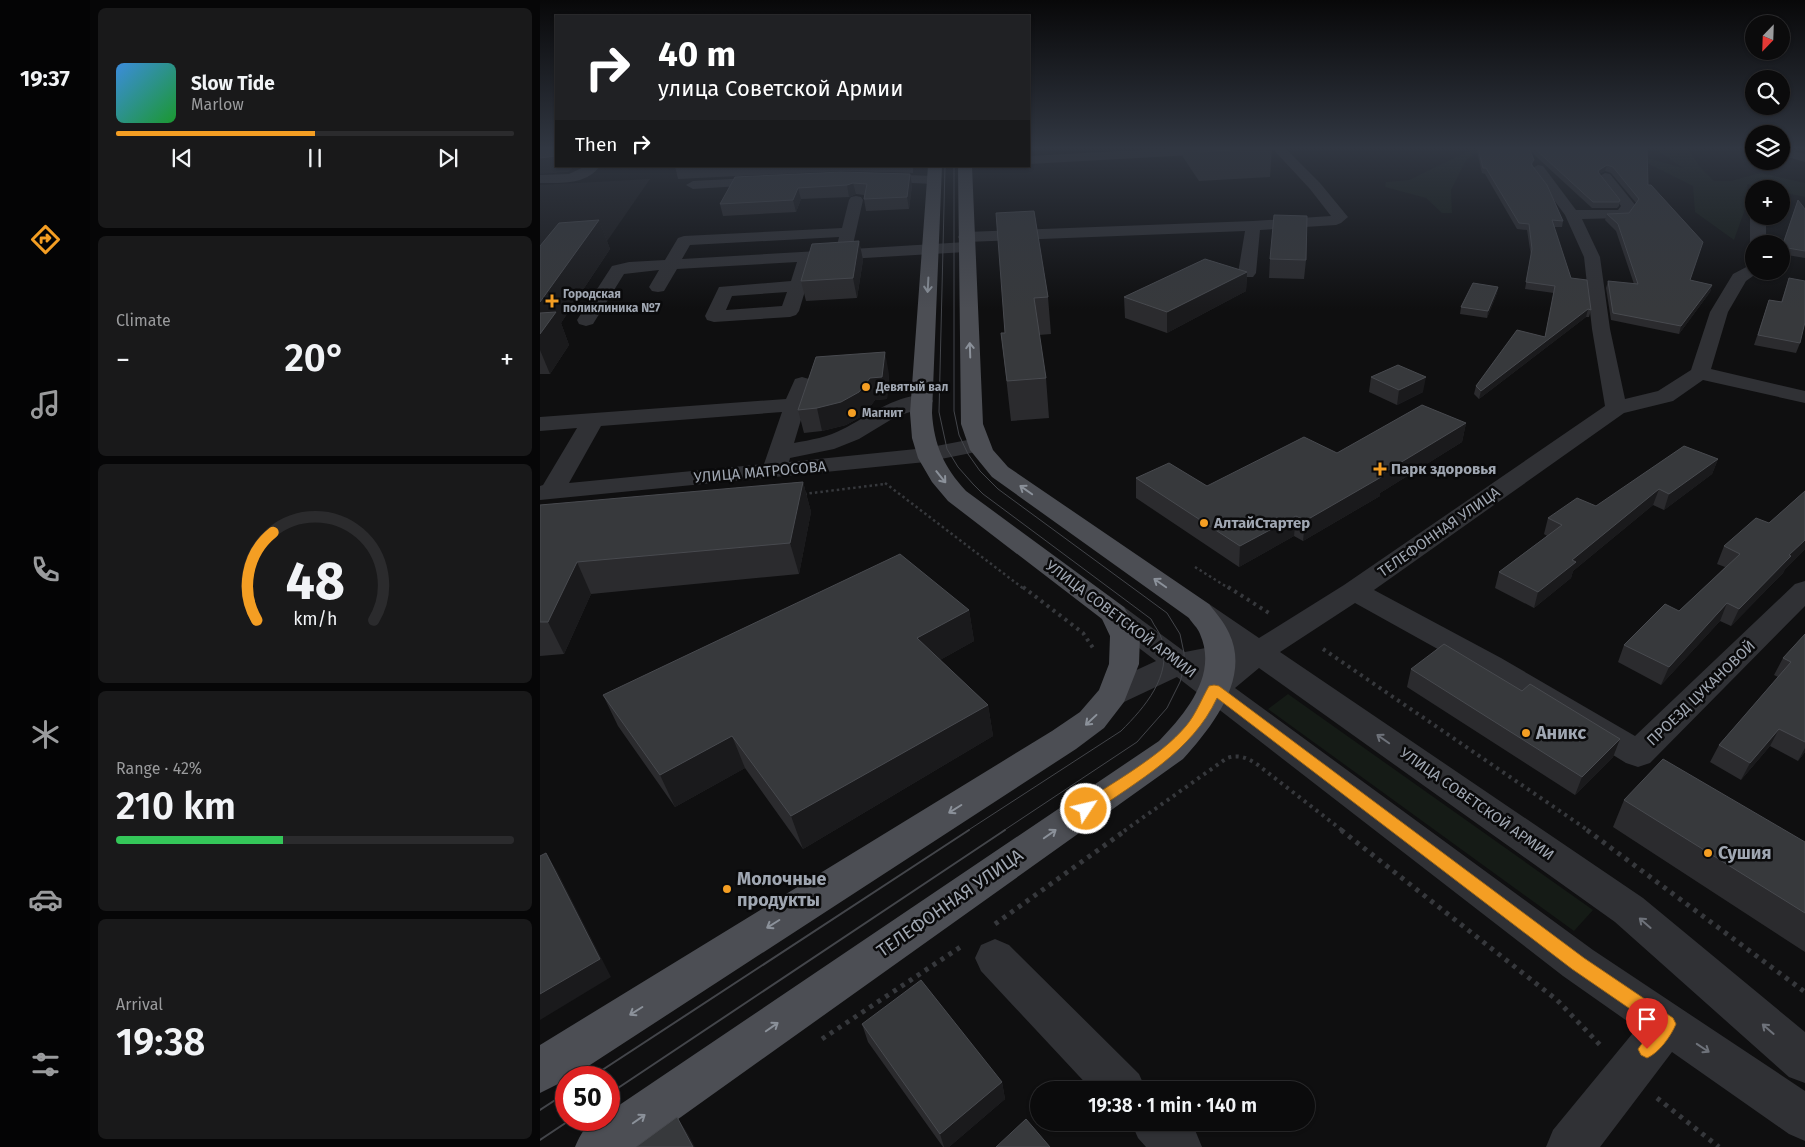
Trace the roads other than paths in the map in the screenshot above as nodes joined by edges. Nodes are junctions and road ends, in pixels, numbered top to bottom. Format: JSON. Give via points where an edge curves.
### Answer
{"nodes":[{"id":1,"x":856,"y":202,"type":"edge"},
{"id":2,"x":933,"y":202,"type":"edge"},
{"id":3,"x":965,"y":202,"type":"edge"},
{"id":4,"x":1328,"y":202,"type":"edge"},
{"id":5,"x":1562,"y":202,"type":"edge"},
{"id":6,"x":1625,"y":202,"type":"edge"},
{"id":7,"x":1572,"y":216,"type":"junction"},
{"id":8,"x":1253,"y":226,"type":"junction"},
{"id":9,"x":849,"y":232,"type":"junction"},
{"id":10,"x":966,"y":242,"type":"junction"},
{"id":11,"x":930,"y":249,"type":"junction"},
{"id":12,"x":843,"y":254,"type":"junction"},
{"id":13,"x":807,"y":256,"type":"junction"},
{"id":14,"x":671,"y":264,"type":"junction"},
{"id":15,"x":1248,"y":273,"type":"edge"},
{"id":16,"x":1745,"y":274,"type":"edge"},
{"id":17,"x":798,"y":286,"type":"dead end"},
{"id":18,"x":658,"y":287,"type":"dead end"},
{"id":19,"x":586,"y":320,"type":"dead end"},
{"id":20,"x":1700,"y":373,"type":"junction"},
{"id":21,"x":802,"y":383,"type":"dead end"},
{"id":22,"x":1805,"y":397,"type":"edge"},
{"id":23,"x":922,"y":401,"type":"junction"},
{"id":24,"x":795,"y":405,"type":"junction"},
{"id":25,"x":1616,"y":408,"type":"junction"},
{"id":26,"x":593,"y":420,"type":"junction"},
{"id":27,"x":540,"y":424,"type":"edge"},
{"id":28,"x":978,"y":445,"type":"junction"},
{"id":29,"x":926,"y":455,"type":"junction"},
{"id":30,"x":778,"y":461,"type":"junction"},
{"id":31,"x":546,"y":492,"type":"edge"},
{"id":32,"x":1805,"y":590,"type":"edge"},
{"id":33,"x":1354,"y":591,"type":"junction"},
{"id":34,"x":1200,"y":611,"type":"junction"},
{"id":35,"x":1114,"y":614,"type":"junction"},
{"id":36,"x":1259,"y":652,"type":"junction"},
{"id":37,"x":1181,"y":664,"type":"junction"},
{"id":38,"x":1216,"y":671,"type":"junction"},
{"id":39,"x":1113,"y":694,"type":"junction"},
{"id":40,"x":985,"y":942,"type":"road end"},
{"id":41,"x":1667,"y":1024,"type":"junction"},
{"id":42,"x":1805,"y":1061,"type":"edge"},
{"id":43,"x":540,"y":1071,"type":"edge"},
{"id":44,"x":1115,"y":1081,"type":"edge"},
{"id":45,"x":1805,"y":1118,"type":"edge"},
{"id":46,"x":1163,"y":1131,"type":"edge"},
{"id":47,"x":599,"y":1147,"type":"edge"},
{"id":48,"x":1178,"y":1147,"type":"edge"},
{"id":49,"x":1570,"y":1147,"type":"edge"}],
"edges":[{"from":1,"to":9,"type":"street"},
{"from":2,"to":11,"type":"main road","name":"УЛИЦА СОВЕТСКОЙ АРМИИ"},
{"from":3,"to":10,"type":"main road","name":"УЛИЦА СОВЕТСКОЙ АРМИИ"},
{"from":4,"to":8,"type":"street","via":[[1340,217],[1336,220]]},
{"from":5,"to":7,"type":"street"},
{"from":6,"to":7,"type":"street","via":[[1629,206],[1622,214]]},
{"from":7,"to":25,"type":"street","via":[[1592,257]]},
{"from":8,"to":10,"type":"street"},
{"from":8,"to":15,"type":"street"},
{"from":9,"to":12,"type":"street"},
{"from":9,"to":14,"type":"street","via":[[684,242]]},
{"from":10,"to":11,"type":"street"},
{"from":28,"to":10,"type":"main road","name":"УЛИЦА СОВЕТСКОЙ АРМИИ","one_way":true,"via":[[972,424]]},
{"from":11,"to":12,"type":"street"},
{"from":11,"to":23,"type":"main road","name":"УЛИЦА СОВЕТСКОЙ АРМИИ","one_way":true},
{"from":12,"to":13,"type":"street"},
{"from":13,"to":14,"type":"street"},
{"from":13,"to":17,"type":"street"},
{"from":14,"to":18,"type":"street"},
{"from":14,"to":19,"type":"street","via":[[618,270]]},
{"from":16,"to":20,"type":"street","via":[[1739,278],[1719,312]]},
{"from":20,"to":22,"type":"street"},
{"from":20,"to":25,"type":"street","name":"ТЕЛЕФОННАЯ УЛИЦА","via":[[1665,396]]},
{"from":21,"to":24,"type":"street"},
{"from":23,"to":29,"type":"main road","name":"УЛИЦА СОВЕТСКОЙ АРМИИ","via":[[921,430]]},
{"from":23,"to":30,"type":"street","via":[[889,411],[851,434]]},
{"from":24,"to":26,"type":"street"},
{"from":24,"to":30,"type":"street"},
{"from":25,"to":33,"type":"street","name":"ТЕЛЕФОННАЯ УЛИЦА"},
{"from":26,"to":27,"type":"street"},
{"from":26,"to":31,"type":"street"},
{"from":28,"to":29,"type":"street","name":"УЛИЦА МАТРОСОВА"},
{"from":34,"to":28,"type":"main road","name":"УЛИЦА СОВЕТСКОЙ АРМИИ","one_way":true,"via":[[1000,472],[982,454]]},
{"from":29,"to":30,"type":"street","name":"УЛИЦА МАТРОСОВА"},
{"from":29,"to":35,"type":"main road","name":"УЛИЦА СОВЕТСКОЙ АРМИИ","one_way":true,"via":[[957,496]]},
{"from":30,"to":31,"type":"street","name":"УЛИЦА МАТРОСОВА"},
{"from":32,"to":33,"type":"street","name":"ПРОЕЗД ЦУКАНОВОЙ","via":[[1638,754],[1490,664]]},
{"from":33,"to":36,"type":"street","name":"ТЕЛЕФОННАЯ УЛИЦА"},
{"from":34,"to":36,"type":"street","name":"УЛИЦА СОВЕТСКОЙ АРМИИ"},
{"from":34,"to":38,"type":"main road","via":[[1214,634]]},
{"from":35,"to":37,"type":"street","name":"УЛИЦА СОВЕТСКОЙ АРМИИ"},
{"from":35,"to":39,"type":"main road","via":[[1125,636],[1124,664]]},
{"from":36,"to":38,"type":"street","name":"ТЕЛЕФОННАЯ УЛИЦА"},
{"from":42,"to":36,"type":"street","name":"УЛИЦА СОВЕТСКОЙ АРМИИ","one_way":true,"via":[[1629,910]]},
{"from":37,"to":38,"type":"street","name":"УЛИЦА СОВЕТСКОЙ АРМИИ"},
{"from":37,"to":39,"type":"street","via":[[1145,677]]},
{"from":38,"to":41,"type":"street","name":"УЛИЦА СОВЕТСКОЙ АРМИИ","via":[[1578,963]]},
{"from":47,"to":38,"type":"main road","name":"ТЕЛЕФОННАЯ УЛИЦА","one_way":true,"via":[[1171,750],[1204,710]]},
{"from":39,"to":43,"type":"main road","one_way":true,"via":[[1092,720],[1064,740]]},
{"from":40,"to":44,"type":"street"},
{"from":41,"to":45,"type":"street","name":"УЛИЦА СОВЕТСКОЙ АРМИИ","one_way":true},
{"from":41,"to":49,"type":"street"},
{"from":46,"to":48,"type":"street"}]}
